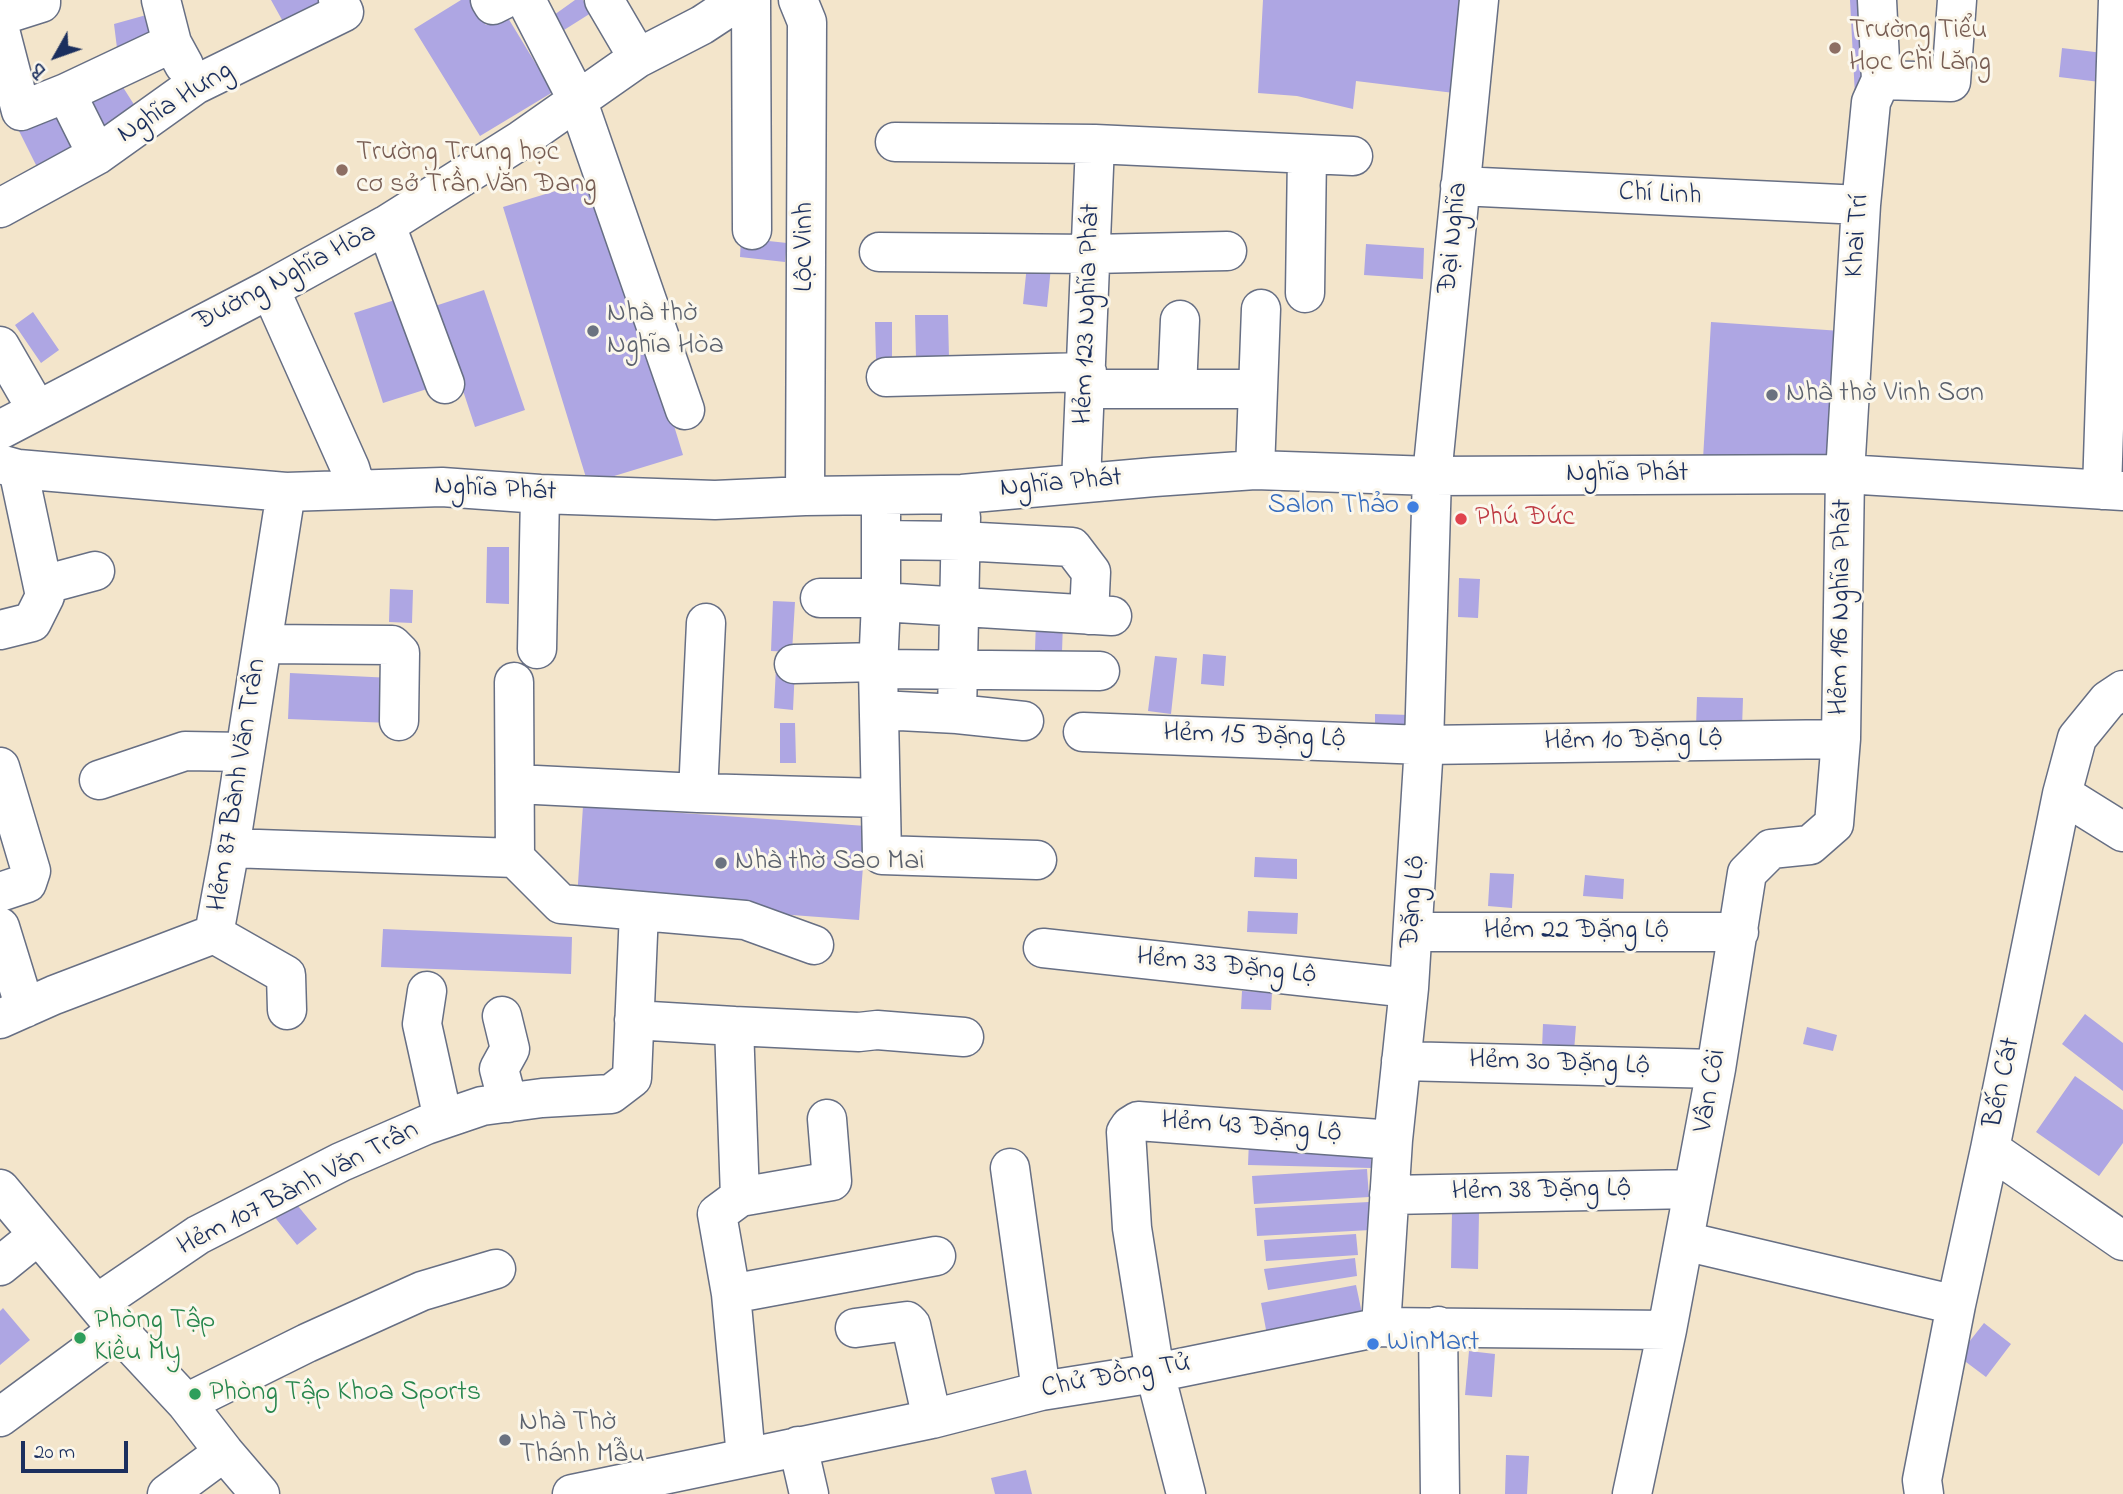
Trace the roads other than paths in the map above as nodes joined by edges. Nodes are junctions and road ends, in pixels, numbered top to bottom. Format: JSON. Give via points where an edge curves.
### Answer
{"nodes":[{"id":1,"x":41,"y":0,"type":"edge"},
{"id":2,"x":161,"y":0,"type":"edge"},
{"id":3,"x":338,"y":0,"type":"edge"},
{"id":4,"x":490,"y":0,"type":"edge"},
{"id":5,"x":503,"y":0,"type":"edge"},
{"id":6,"x":526,"y":0,"type":"edge"},
{"id":7,"x":604,"y":0,"type":"edge"},
{"id":8,"x":740,"y":0,"type":"edge"},
{"id":9,"x":751,"y":0,"type":"edge"},
{"id":10,"x":798,"y":0,"type":"edge"},
{"id":11,"x":1479,"y":0,"type":"edge"},
{"id":12,"x":1877,"y":0,"type":"edge"},
{"id":13,"x":1957,"y":0,"type":"edge"},
{"id":14,"x":2118,"y":0,"type":"edge"},
{"id":15,"x":695,"y":12,"type":"edge"},
{"id":16,"x":0,"y":16,"type":"edge"},
{"id":17,"x":0,"y":30,"type":"edge"},
{"id":18,"x":173,"y":43,"type":"junction"},
{"id":19,"x":638,"y":58,"type":"junction"},
{"id":20,"x":1881,"y":80,"type":"junction"},
{"id":21,"x":195,"y":85,"type":"junction"},
{"id":22,"x":66,"y":93,"type":"junction"},
{"id":23,"x":577,"y":99,"type":"junction"},
{"id":24,"x":895,"y":142,"type":"dead end"},
{"id":25,"x":1095,"y":144,"type":"junction"},
{"id":26,"x":1307,"y":154,"type":"junction"},
{"id":27,"x":97,"y":155,"type":"junction"},
{"id":28,"x":1353,"y":156,"type":"dead end"},
{"id":29,"x":1460,"y":186,"type":"junction"},
{"id":30,"x":1861,"y":205,"type":"junction"},
{"id":31,"x":0,"y":208,"type":"edge"},
{"id":32,"x":386,"y":225,"type":"junction"},
{"id":33,"x":752,"y":230,"type":"dead end"},
{"id":34,"x":1227,"y":251,"type":"dead end"},
{"id":35,"x":879,"y":252,"type":"dead end"},
{"id":36,"x":1091,"y":254,"type":"junction"},
{"id":37,"x":270,"y":289,"type":"junction"},
{"id":38,"x":1305,"y":293,"type":"dead end"},
{"id":39,"x":1261,"y":309,"type":"dead end"},
{"id":40,"x":1180,"y":320,"type":"dead end"},
{"id":41,"x":0,"y":346,"type":"edge"},
{"id":42,"x":886,"y":377,"type":"dead end"},
{"id":43,"x":1087,"y":381,"type":"junction"},
{"id":44,"x":445,"y":384,"type":"dead end"},
{"id":45,"x":1177,"y":389,"type":"junction"},
{"id":46,"x":1258,"y":389,"type":"junction"},
{"id":47,"x":37,"y":410,"type":"junction"},
{"id":48,"x":685,"y":410,"type":"dead end"},
{"id":49,"x":0,"y":430,"type":"edge"},
{"id":50,"x":9,"y":466,"type":"edge"},
{"id":51,"x":1255,"y":470,"type":"junction"},
{"id":52,"x":1845,"y":474,"type":"junction"},
{"id":53,"x":1432,"y":476,"type":"junction"},
{"id":54,"x":1081,"y":483,"type":"junction"},
{"id":55,"x":356,"y":488,"type":"junction"},
{"id":56,"x":2112,"y":491,"type":"edge"},
{"id":57,"x":286,"y":492,"type":"junction"},
{"id":58,"x":540,"y":494,"type":"junction"},
{"id":59,"x":962,"y":494,"type":"junction"},
{"id":60,"x":805,"y":496,"type":"junction"},
{"id":61,"x":881,"y":496,"type":"junction"},
{"id":62,"x":881,"y":540,"type":"junction"},
{"id":63,"x":961,"y":541,"type":"junction"},
{"id":64,"x":95,"y":571,"type":"dead end"},
{"id":65,"x":43,"y":585,"type":"junction"},
{"id":66,"x":820,"y":598,"type":"dead end"},
{"id":67,"x":881,"y":600,"type":"junction"},
{"id":68,"x":958,"y":607,"type":"junction"},
{"id":69,"x":706,"y":623,"type":"dead end"},
{"id":70,"x":0,"y":630,"type":"edge"},
{"id":71,"x":262,"y":644,"type":"junction"},
{"id":72,"x":537,"y":649,"type":"dead end"},
{"id":73,"x":794,"y":664,"type":"dead end"},
{"id":74,"x":878,"y":666,"type":"junction"},
{"id":75,"x":958,"y":671,"type":"junction"},
{"id":76,"x":1100,"y":671,"type":"dead end"},
{"id":77,"x":514,"y":682,"type":"dead end"},
{"id":78,"x":2123,"y":690,"type":"edge"},
{"id":79,"x":880,"y":710,"type":"junction"},
{"id":80,"x":957,"y":714,"type":"junction"},
{"id":81,"x":399,"y":721,"type":"dead end"},
{"id":82,"x":1024,"y":722,"type":"dead end"},
{"id":83,"x":1083,"y":732,"type":"dead end"},
{"id":84,"x":1841,"y":739,"type":"junction"},
{"id":85,"x":1424,"y":745,"type":"junction"},
{"id":86,"x":245,"y":752,"type":"junction"},
{"id":87,"x":0,"y":767,"type":"edge"},
{"id":88,"x":99,"y":780,"type":"dead end"},
{"id":89,"x":516,"y":783,"type":"junction"},
{"id":90,"x":698,"y":793,"type":"junction"},
{"id":91,"x":2062,"y":794,"type":"junction"},
{"id":92,"x":880,"y":798,"type":"junction"},
{"id":93,"x":2123,"y":832,"type":"edge"},
{"id":94,"x":230,"y":848,"type":"junction"},
{"id":95,"x":515,"y":858,"type":"junction"},
{"id":96,"x":1037,"y":860,"type":"dead end"},
{"id":97,"x":0,"y":892,"type":"edge"},
{"id":98,"x":639,"y":911,"type":"junction"},
{"id":99,"x":0,"y":927,"type":"edge"},
{"id":100,"x":1413,"y":932,"type":"junction"},
{"id":101,"x":1739,"y":932,"type":"junction"},
{"id":102,"x":214,"y":934,"type":"junction"},
{"id":103,"x":814,"y":945,"type":"dead end"},
{"id":104,"x":1043,"y":947,"type":"dead end"},
{"id":105,"x":1409,"y":988,"type":"junction"},
{"id":106,"x":427,"y":991,"type":"dead end"},
{"id":107,"x":287,"y":1010,"type":"dead end"},
{"id":108,"x":13,"y":1013,"type":"edge"},
{"id":109,"x":502,"y":1016,"type":"dead end"},
{"id":110,"x":634,"y":1020,"type":"junction"},
{"id":111,"x":734,"y":1026,"type":"junction"},
{"id":112,"x":964,"y":1037,"type":"dead end"},
{"id":113,"x":1401,"y":1060,"type":"junction"},
{"id":114,"x":1716,"y":1069,"type":"junction"},
{"id":115,"x":508,"y":1103,"type":"junction"},
{"id":116,"x":443,"y":1119,"type":"junction"},
{"id":117,"x":827,"y":1119,"type":"dead end"},
{"id":118,"x":1393,"y":1140,"type":"junction"},
{"id":119,"x":1990,"y":1149,"type":"junction"},
{"id":120,"x":1010,"y":1168,"type":"dead end"},
{"id":121,"x":0,"y":1189,"type":"edge"},
{"id":122,"x":1693,"y":1189,"type":"junction"},
{"id":123,"x":1389,"y":1195,"type":"junction"},
{"id":124,"x":740,"y":1196,"type":"junction"},
{"id":125,"x":37,"y":1236,"type":"junction"},
{"id":126,"x":1684,"y":1241,"type":"junction"},
{"id":127,"x":2123,"y":1241,"type":"edge"},
{"id":128,"x":936,"y":1256,"type":"dead end"},
{"id":129,"x":0,"y":1266,"type":"edge"},
{"id":130,"x":496,"y":1269,"type":"dead end"},
{"id":131,"x":730,"y":1294,"type":"junction"},
{"id":132,"x":1956,"y":1305,"type":"junction"},
{"id":133,"x":108,"y":1316,"type":"junction"},
{"id":134,"x":1438,"y":1326,"type":"junction"},
{"id":135,"x":1381,"y":1327,"type":"junction"},
{"id":136,"x":855,"y":1328,"type":"dead end"},
{"id":137,"x":1667,"y":1330,"type":"junction"},
{"id":138,"x":1155,"y":1373,"type":"junction"},
{"id":139,"x":1041,"y":1391,"type":"junction"},
{"id":140,"x":186,"y":1403,"type":"junction"},
{"id":141,"x":0,"y":1418,"type":"edge"},
{"id":142,"x":932,"y":1419,"type":"junction"},
{"id":143,"x":798,"y":1446,"type":"junction"},
{"id":144,"x":223,"y":1452,"type":"junction"},
{"id":145,"x":746,"y":1457,"type":"junction"},
{"id":146,"x":167,"y":1494,"type":"edge"},
{"id":147,"x":260,"y":1494,"type":"edge"},
{"id":148,"x":572,"y":1494,"type":"edge"},
{"id":149,"x":808,"y":1494,"type":"edge"},
{"id":150,"x":1186,"y":1494,"type":"edge"},
{"id":151,"x":1440,"y":1494,"type":"edge"},
{"id":152,"x":1632,"y":1494,"type":"edge"},
{"id":153,"x":1924,"y":1494,"type":"edge"}],
"edges":[{"from":1,"to":16,"type":"street"},
{"from":2,"to":18,"type":"street"},
{"from":3,"to":21,"type":"street","name":"Nghĩa Hưng","via":[[344,12]]},
{"from":4,"to":5,"type":"street","via":[[493,5]]},
{"from":6,"to":23,"type":"street"},
{"from":7,"to":19,"type":"street"},
{"from":8,"to":15,"type":"street","name":"Đường Nghĩa Hòa"},
{"from":9,"to":33,"type":"street"},
{"from":10,"to":60,"type":"street","name":"Lộc Vinh","via":[[807,22]]},
{"from":11,"to":29,"type":"street","name":"Đại Nghĩa"},
{"from":12,"to":20,"type":"street","name":"Khai Trí"},
{"from":13,"to":20,"type":"street","via":[[1951,82]]},
{"from":14,"to":56,"type":"street"},
{"from":15,"to":19,"type":"street","name":"Đường Nghĩa Hòa"},
{"from":17,"to":22,"type":"street","via":[[21,111]]},
{"from":18,"to":21,"type":"street"},
{"from":18,"to":22,"type":"street"},
{"from":19,"to":23,"type":"street","name":"Đường Nghĩa Hòa"},
{"from":20,"to":30,"type":"street","name":"Khai Trí","via":[[1871,102]]},
{"from":21,"to":27,"type":"street","name":"Nghĩa Hưng"},
{"from":22,"to":27,"type":"street"},
{"from":23,"to":32,"type":"street","name":"Đường Nghĩa Hòa"},
{"from":23,"to":48,"type":"street"},
{"from":24,"to":25,"type":"street"},
{"from":25,"to":26,"type":"street"},
{"from":25,"to":36,"type":"street","name":"Hẻm 123 Nghĩa Phát"},
{"from":26,"to":28,"type":"street"},
{"from":26,"to":38,"type":"street"},
{"from":27,"to":31,"type":"street","name":"Nghĩa Hưng"},
{"from":29,"to":30,"type":"street","name":"Chí Linh"},
{"from":29,"to":53,"type":"street","name":"Đại Nghĩa"},
{"from":30,"to":52,"type":"street","name":"Khai Trí"},
{"from":32,"to":37,"type":"street","name":"Đường Nghĩa Hòa"},
{"from":32,"to":44,"type":"street"},
{"from":34,"to":36,"type":"street"},
{"from":35,"to":36,"type":"street"},
{"from":36,"to":43,"type":"street","name":"Hẻm 123 Nghĩa Phát"},
{"from":37,"to":47,"type":"street","name":"Đường Nghĩa Hòa"},
{"from":37,"to":55,"type":"street"},
{"from":39,"to":46,"type":"street"},
{"from":40,"to":45,"type":"street"},
{"from":41,"to":47,"type":"street"},
{"from":42,"to":43,"type":"street"},
{"from":43,"to":45,"type":"street"},
{"from":43,"to":54,"type":"street","name":"Hẻm 123 Nghĩa Phát"},
{"from":45,"to":46,"type":"street"},
{"from":46,"to":51,"type":"street"},
{"from":47,"to":49,"type":"street","name":"Đường Nghĩa Hòa"},
{"from":50,"to":57,"type":"street","name":"Nghĩa Phát"},
{"from":50,"to":65,"type":"street"},
{"from":51,"to":53,"type":"street","name":"Nghĩa Phát"},
{"from":51,"to":54,"type":"street","name":"Nghĩa Phát"},
{"from":52,"to":53,"type":"street","name":"Nghĩa Phát"},
{"from":52,"to":56,"type":"street","name":"Nghĩa Phát"},
{"from":52,"to":84,"type":"street","name":"Hẻm 196 Nghĩa Phát"},
{"from":53,"to":85,"type":"street","name":"Đặng Lộ"},
{"from":54,"to":59,"type":"street","name":"Nghĩa Phát"},
{"from":55,"to":57,"type":"street","name":"Nghĩa Phát"},
{"from":55,"to":58,"type":"street","name":"Nghĩa Phát","via":[[442,487]]},
{"from":57,"to":71,"type":"street","name":"Hẻm 87 Bành Văn Trân"},
{"from":58,"to":60,"type":"street","name":"Nghĩa Phát","via":[[715,500]]},
{"from":58,"to":72,"type":"street"},
{"from":59,"to":61,"type":"street","name":"Nghĩa Phát"},
{"from":59,"to":63,"type":"street"},
{"from":60,"to":61,"type":"street","name":"Nghĩa Phát"},
{"from":61,"to":62,"type":"street"},
{"from":62,"to":63,"type":"street"},
{"from":62,"to":67,"type":"street"},
{"from":63,"to":68,"type":"street"},
{"from":63,"to":68,"type":"street","via":[[1072,547],[1091,572],[1100,616]]},
{"from":64,"to":65,"type":"street"},
{"from":65,"to":70,"type":"street","via":[[46,596],[32,622]]},
{"from":66,"to":67,"type":"street"},
{"from":67,"to":68,"type":"street"},
{"from":67,"to":74,"type":"street"},
{"from":68,"to":75,"type":"street"},
{"from":69,"to":90,"type":"street"},
{"from":71,"to":81,"type":"street","via":[[392,645],[400,653]]},
{"from":71,"to":86,"type":"street","name":"Hẻm 87 Bành Văn Trân"},
{"from":73,"to":74,"type":"street"},
{"from":74,"to":75,"type":"street"},
{"from":74,"to":79,"type":"street"},
{"from":75,"to":76,"type":"street"},
{"from":75,"to":80,"type":"street"},
{"from":77,"to":89,"type":"street"},
{"from":78,"to":91,"type":"street","name":"Bến Cát","via":[[2108,699],[2077,738]]},
{"from":79,"to":80,"type":"street"},
{"from":79,"to":92,"type":"street"},
{"from":80,"to":82,"type":"street"},
{"from":83,"to":85,"type":"street","name":"Hẻm 15 Đặng Lộ"},
{"from":84,"to":85,"type":"street","name":"Hẻm 10 Đặng Lộ"},
{"from":84,"to":101,"type":"street","name":"Vân Côi","via":[[1834,824],[1810,845],[1771,849],[1746,873]]},
{"from":85,"to":100,"type":"street","name":"Đặng Lộ"},
{"from":86,"to":88,"type":"street","via":[[185,751]]},
{"from":86,"to":94,"type":"street","name":"Hẻm 87 Bành Văn Trân"},
{"from":87,"to":97,"type":"street","via":[[31,871],[27,883]]},
{"from":89,"to":90,"type":"street"},
{"from":89,"to":95,"type":"street"},
{"from":90,"to":92,"type":"street"},
{"from":91,"to":93,"type":"street"},
{"from":91,"to":119,"type":"street","name":"Bến Cát"},
{"from":92,"to":96,"type":"street","via":[[882,855]]},
{"from":94,"to":95,"type":"street"},
{"from":94,"to":102,"type":"street","name":"Hẻm 87 Bành Văn Trân"},
{"from":95,"to":98,"type":"street","via":[[561,904]]},
{"from":98,"to":103,"type":"street","via":[[745,920]]},
{"from":98,"to":110,"type":"street","name":"Hẻm 107 Bành Văn Trân"},
{"from":99,"to":108,"type":"street"},
{"from":100,"to":101,"type":"street","name":"Hẻm 22 Đặng Lộ"},
{"from":100,"to":105,"type":"street","name":"Đặng Lộ"},
{"from":101,"to":114,"type":"street","name":"Vân Côi"},
{"from":102,"to":107,"type":"street","via":[[286,975]]},
{"from":102,"to":108,"type":"street","name":"Hẻm 87 Bành Văn Trân"},
{"from":104,"to":105,"type":"street","name":"Hẻm 33 Đặng Lộ"},
{"from":105,"to":113,"type":"street","name":"Đặng Lộ"},
{"from":106,"to":116,"type":"street","via":[[422,1024]]},
{"from":109,"to":115,"type":"street","via":[[510,1049],[499,1069]]},
{"from":110,"to":111,"type":"street"},
{"from":110,"to":115,"type":"street","name":"Hẻm 107 Bành Văn Trân","via":[[632,1078],[611,1094]]},
{"from":111,"to":112,"type":"street"},
{"from":111,"to":124,"type":"street"},
{"from":113,"to":114,"type":"street","name":"Hẻm 30 Đặng Lộ"},
{"from":113,"to":118,"type":"street","name":"Đặng Lộ"},
{"from":114,"to":122,"type":"street","name":"Vân Côi"},
{"from":115,"to":116,"type":"street","name":"Hẻm 107 Bành Văn Trân"},
{"from":116,"to":133,"type":"street","name":"Hẻm 107 Bành Văn Trân","via":[[341,1162],[198,1235]]},
{"from":117,"to":124,"type":"street","via":[[832,1181]]},
{"from":118,"to":123,"type":"street","name":"Đặng Lộ"},
{"from":118,"to":138,"type":"street","name":"Hẻm 43 Đặng Lộ","via":[[1138,1121],[1130,1126],[1126,1132],[1132,1228]]},
{"from":119,"to":127,"type":"street"},
{"from":119,"to":132,"type":"street","name":"Bến Cát"},
{"from":120,"to":139,"type":"street"},
{"from":121,"to":125,"type":"street"},
{"from":122,"to":123,"type":"street","name":"Hẻm 38 Đặng Lộ"},
{"from":122,"to":126,"type":"street","name":"Vân Côi"},
{"from":123,"to":135,"type":"street","name":"Đặng Lộ"},
{"from":124,"to":131,"type":"street","via":[[717,1214]]},
{"from":125,"to":129,"type":"street"},
{"from":125,"to":133,"type":"street"},
{"from":126,"to":132,"type":"street"},
{"from":126,"to":137,"type":"street","name":"Vân Côi"},
{"from":128,"to":131,"type":"street"},
{"from":130,"to":140,"type":"street","via":[[422,1291]]},
{"from":131,"to":145,"type":"street"},
{"from":132,"to":153,"type":"street","name":"Bến Cát","via":[[1922,1480]]},
{"from":133,"to":140,"type":"street"},
{"from":133,"to":141,"type":"street","name":"Hẻm 107 Bành Văn Trân"},
{"from":134,"to":135,"type":"street","name":"Chử Đồng Tử"},
{"from":134,"to":137,"type":"street","name":"Chử Đồng Tử"},
{"from":134,"to":151,"type":"street"},
{"from":135,"to":138,"type":"street","name":"Chử Đồng Tử"},
{"from":136,"to":142,"type":"street","via":[[907,1321],[911,1325]]},
{"from":137,"to":152,"type":"street","name":"Vân Côi"},
{"from":138,"to":139,"type":"street","name":"Chử Đồng Tử"},
{"from":138,"to":150,"type":"street"},
{"from":139,"to":142,"type":"street","name":"Chử Đồng Tử"},
{"from":140,"to":144,"type":"street"},
{"from":142,"to":143,"type":"street","name":"Chử Đồng Tử"},
{"from":143,"to":145,"type":"street","name":"Chử Đồng Tử"},
{"from":143,"to":149,"type":"street"},
{"from":144,"to":146,"type":"street"},
{"from":144,"to":147,"type":"street"},
{"from":145,"to":148,"type":"street","name":"Chử Đồng Tử"}]}
